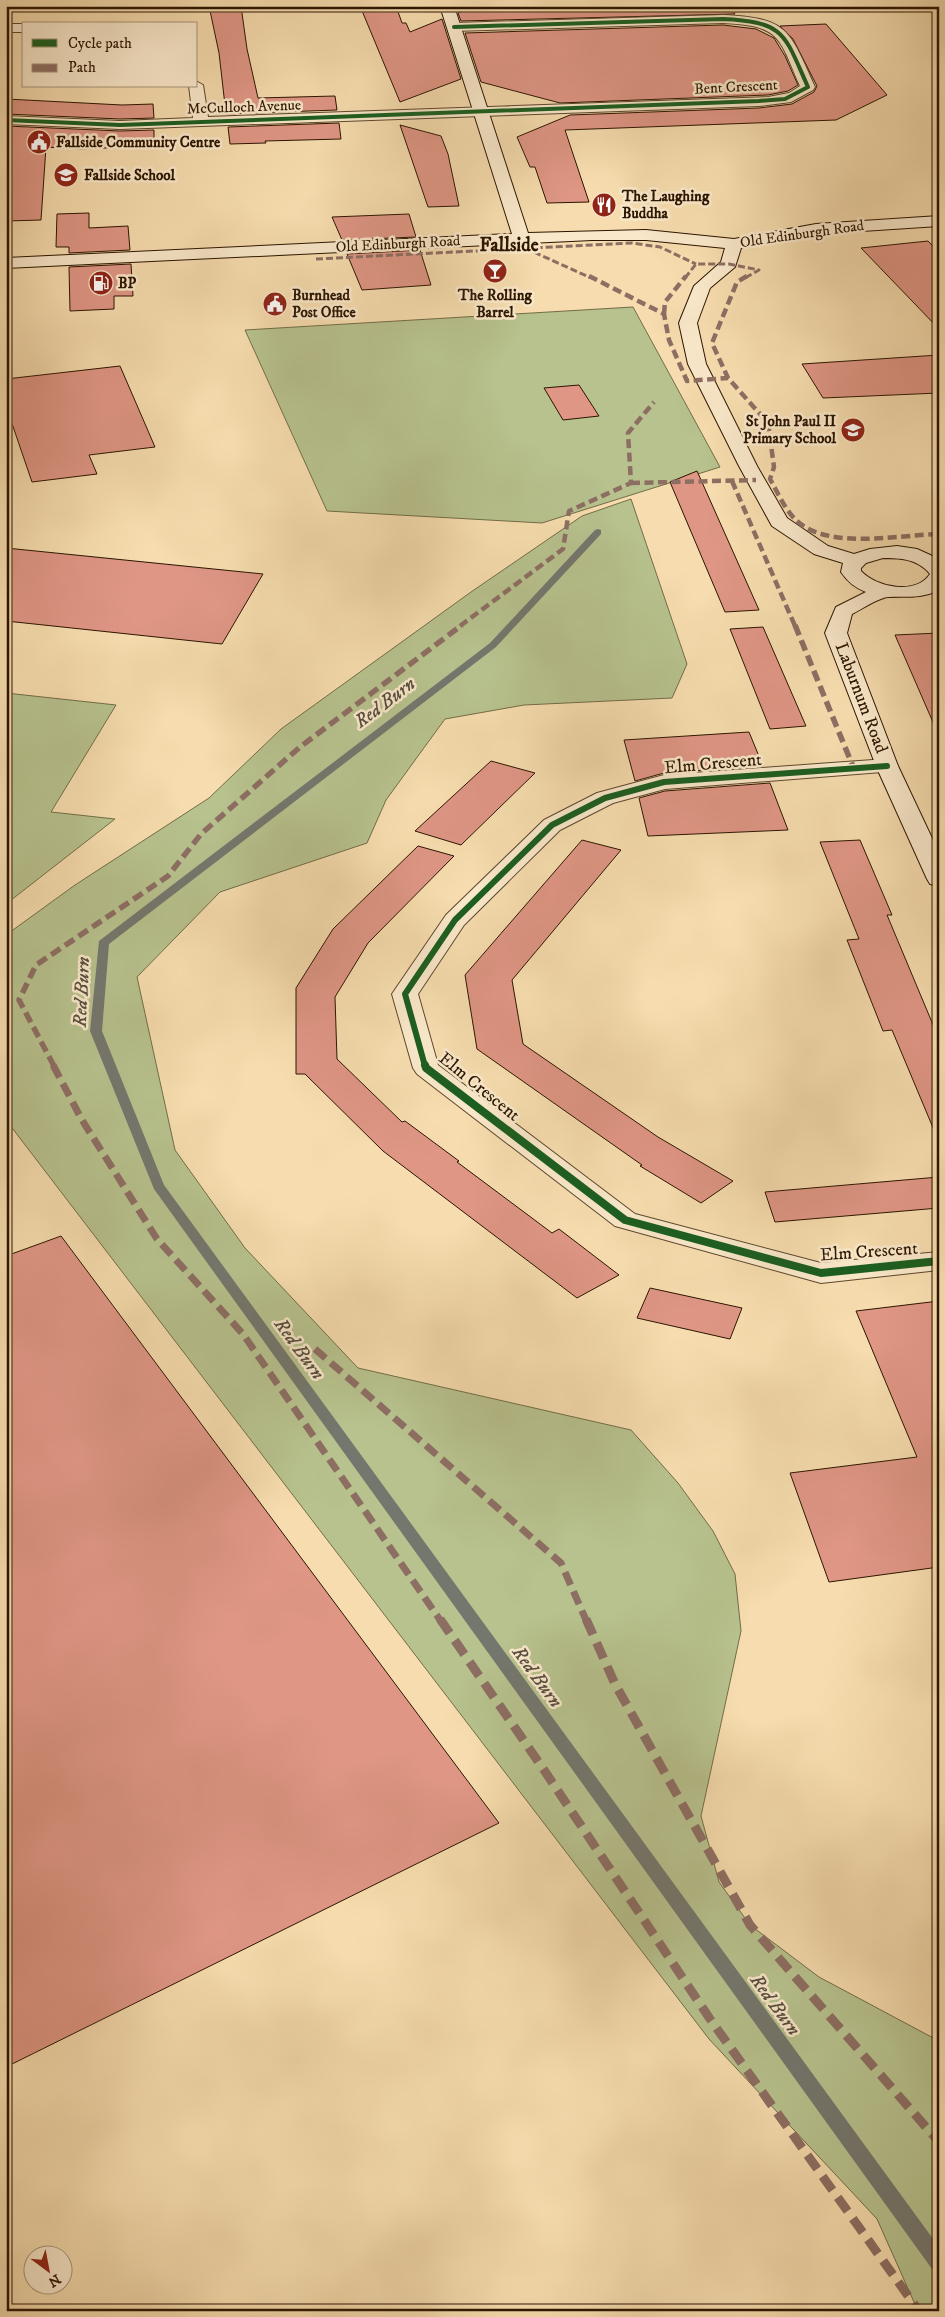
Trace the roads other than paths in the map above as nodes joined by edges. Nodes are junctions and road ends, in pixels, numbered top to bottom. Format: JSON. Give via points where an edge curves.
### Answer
{"nodes":[{"id":1,"x":447,"y":6,"type":"edge"},
{"id":2,"x":454,"y":27,"type":"junction"},
{"id":3,"x":6,"y":28,"type":"edge"},
{"id":4,"x":22,"y":28,"type":"edge"},
{"id":5,"x":196,"y":88,"type":"edge"},
{"id":6,"x":483,"y":112,"type":"junction"},
{"id":7,"x":6,"y":120,"type":"edge"},
{"id":8,"x":201,"y":122,"type":"junction"},
{"id":9,"x":939,"y":221,"type":"edge"},
{"id":10,"x":522,"y":239,"type":"junction"},
{"id":11,"x":734,"y":244,"type":"junction"},
{"id":12,"x":6,"y":263,"type":"edge"},
{"id":13,"x":856,"y":561,"type":"junction"},
{"id":14,"x":937,"y":580,"type":"edge"},
{"id":15,"x":883,"y":591,"type":"junction"},
{"id":16,"x":887,"y":766,"type":"junction"},
{"id":17,"x":936,"y":869,"type":"edge"},
{"id":18,"x":939,"y":1261,"type":"edge"}],
"edges":[{"from":1,"to":2,"type":"street"},
{"from":2,"to":6,"type":"street"},
{"from":2,"to":6,"type":"street","name":"Bent Crescent","via":[[723,19],[768,25],[779,32],[808,87],[792,97],[779,100]]},
{"from":3,"to":4,"type":"street"},
{"from":5,"to":8,"type":"street"},
{"from":6,"to":8,"type":"street","name":"McCulloch Avenue"},
{"from":6,"to":10,"type":"street"},
{"from":7,"to":8,"type":"street","name":"McCulloch Avenue","via":[[120,125]]},
{"from":9,"to":11,"type":"street","name":"Old Edinburgh Road","via":[[816,229]]},
{"from":10,"to":11,"type":"street","name":"Old Edinburgh Road","via":[[646,236]]},
{"from":10,"to":12,"type":"street","name":"Old Edinburgh Road"},
{"from":11,"to":13,"type":"street","via":[[730,264],[702,286],[688,323],[697,364],[780,522],[821,550]]},
{"from":13,"to":14,"type":"street","name":"Laburnum Road","via":[[872,554],[908,554],[930,562]]},
{"from":13,"to":15,"type":"street","name":"Laburnum Road","via":[[851,572],[854,578],[861,584]]},
{"from":14,"to":15,"type":"street","name":"Laburnum Road","via":[[911,592]]},
{"from":15,"to":16,"type":"street","name":"Laburnum Road","via":[[843,611],[836,633]]},
{"from":16,"to":17,"type":"street","name":"Laburnum Road"},
{"from":16,"to":18,"type":"street","name":"Elm Crescent","via":[[664,782],[604,798],[552,825],[469,906],[455,920],[406,994],[426,1068],[625,1220],[820,1273]]}]}
